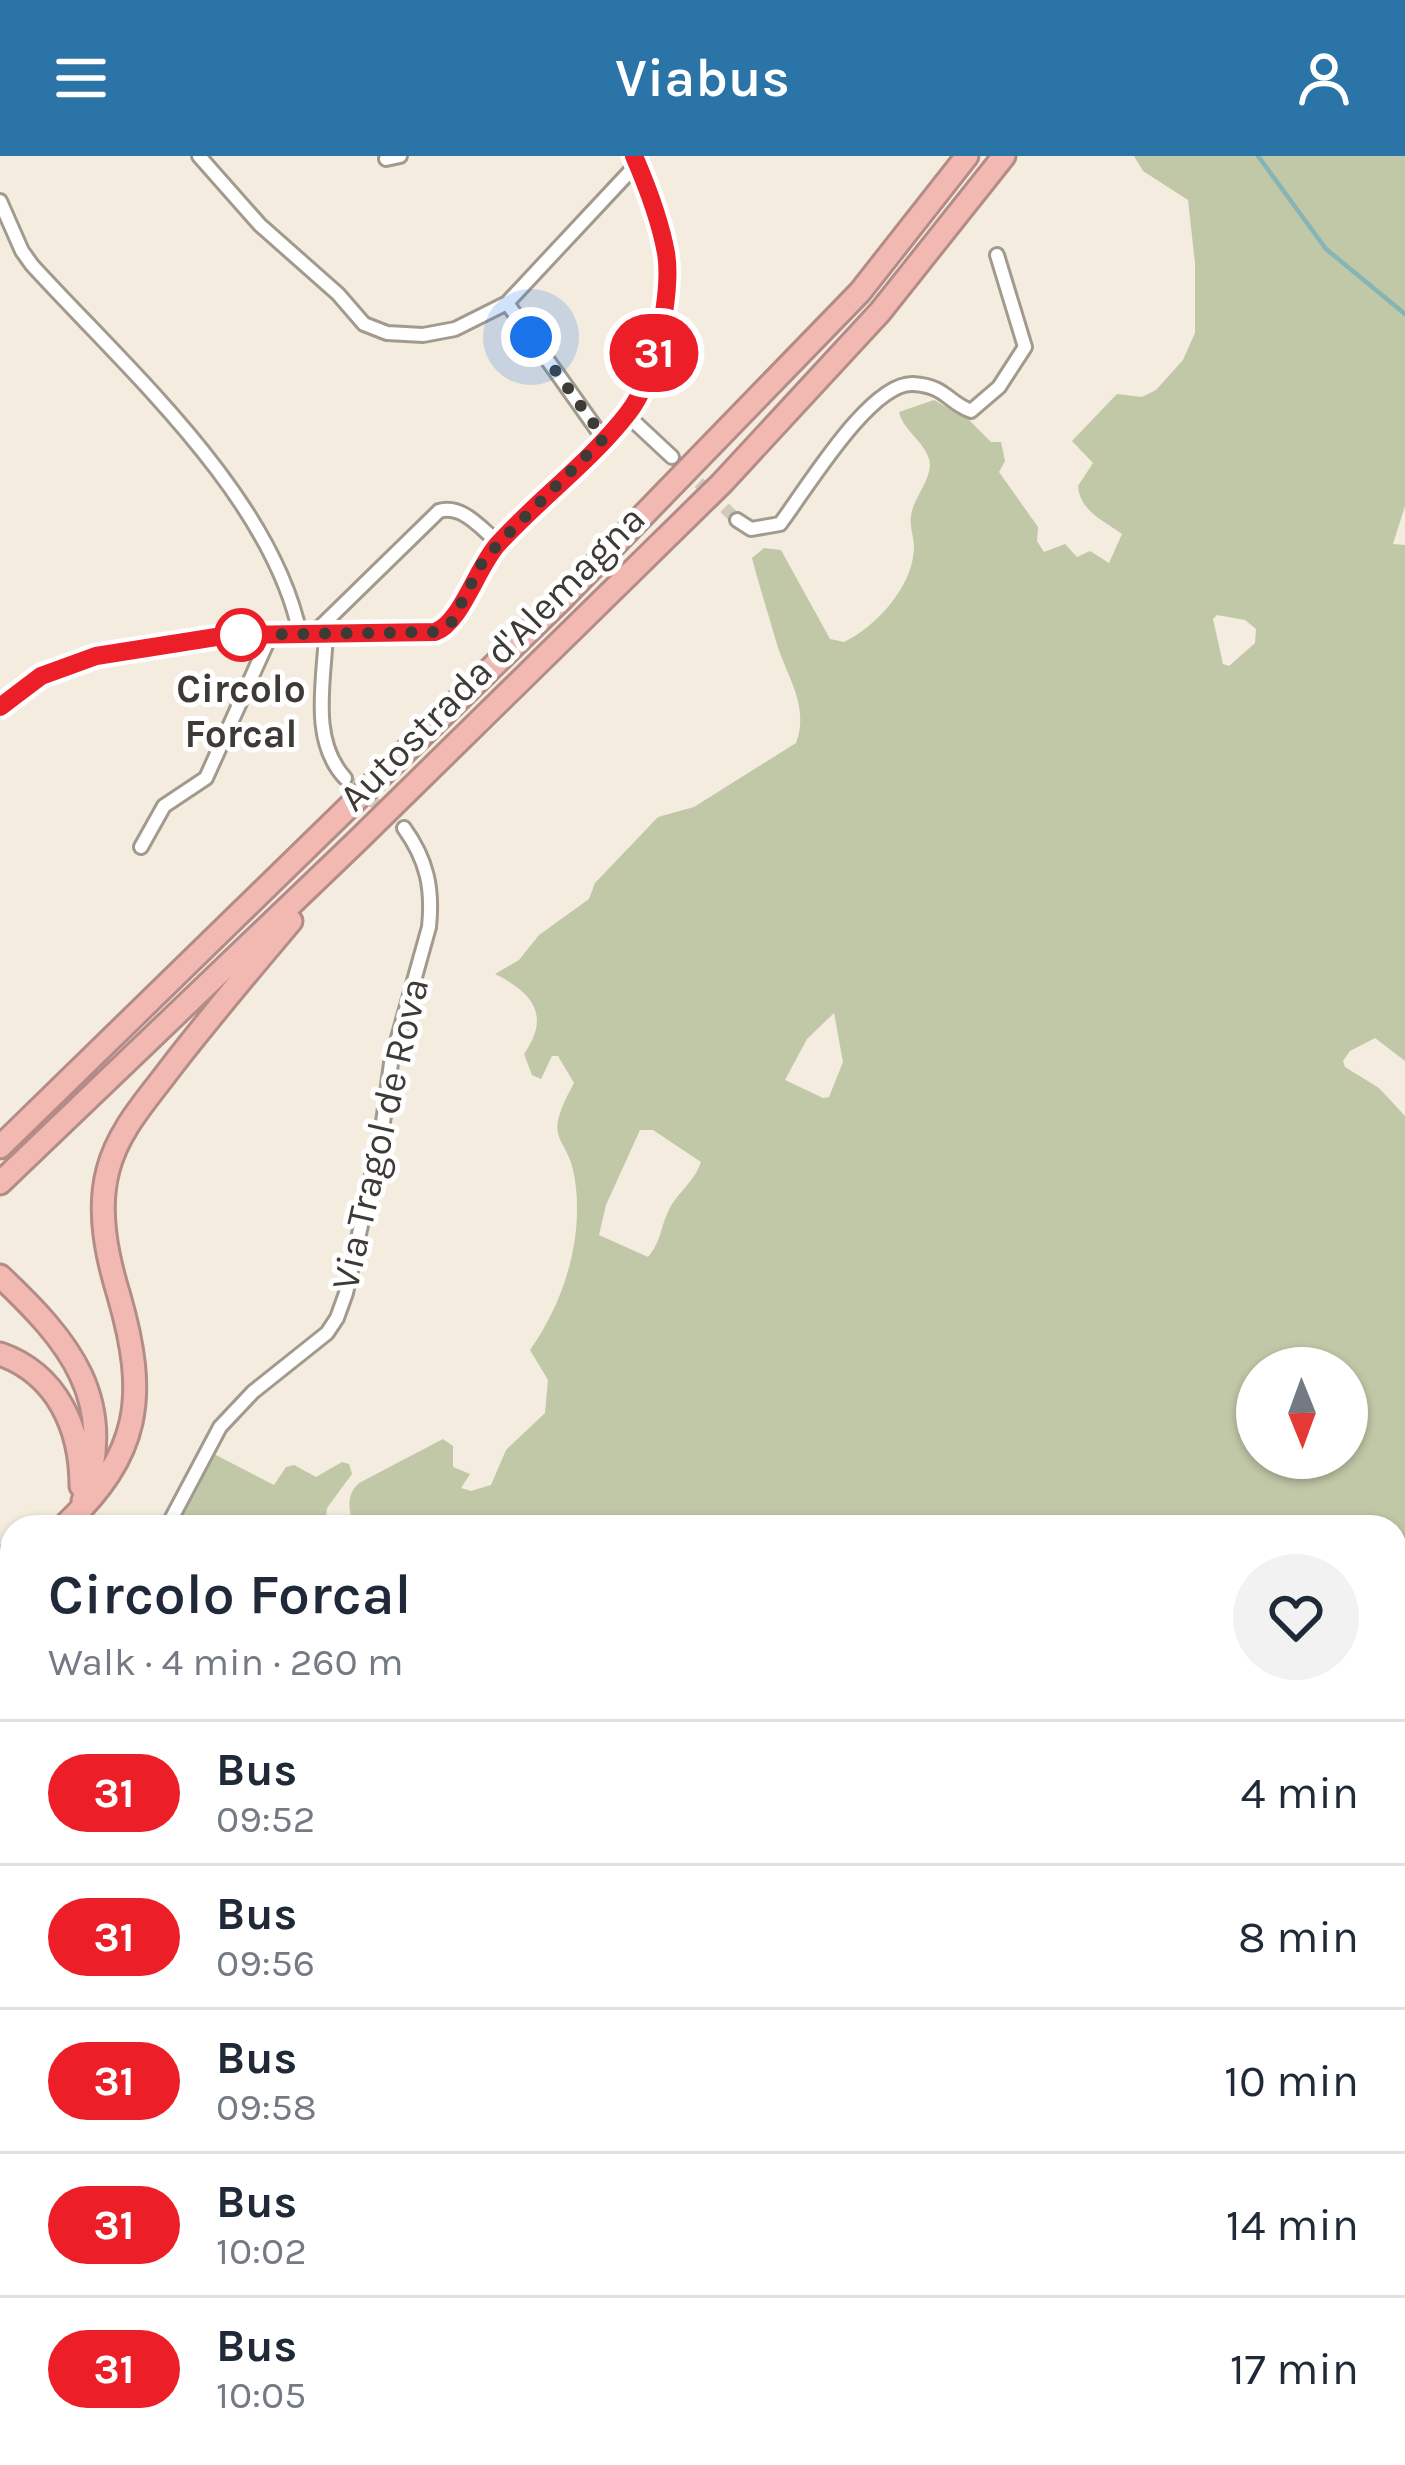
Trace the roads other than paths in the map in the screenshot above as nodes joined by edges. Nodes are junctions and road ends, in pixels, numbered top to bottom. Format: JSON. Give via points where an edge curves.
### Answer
{"nodes":[{"id":1,"x":199,"y":156,"type":"edge"},
{"id":2,"x":967,"y":156,"type":"edge"},
{"id":3,"x":1004,"y":156,"type":"edge"},
{"id":4,"x":635,"y":160,"type":"edge"},
{"id":5,"x":0,"y":201,"type":"edge"},
{"id":6,"x":997,"y":255,"type":"dead end"},
{"id":7,"x":507,"y":303,"type":"junction"},
{"id":8,"x":627,"y":415,"type":"junction"},
{"id":9,"x":604,"y":438,"type":"junction"},
{"id":10,"x":672,"y":457,"type":"tunnel mouth"},
{"id":11,"x":737,"y":520,"type":"dead end"},
{"id":12,"x":499,"y":543,"type":"junction"},
{"id":13,"x":271,"y":634,"type":"junction"},
{"id":14,"x":313,"y":634,"type":"junction"},
{"id":15,"x":0,"y":707,"type":"edge"},
{"id":16,"x":345,"y":778,"type":"tunnel mouth"},
{"id":17,"x":404,"y":828,"type":"tunnel mouth"},
{"id":18,"x":355,"y":843,"type":"junction"},
{"id":19,"x":141,"y":847,"type":"dead end"},
{"id":20,"x":63,"y":1082,"type":"junction"},
{"id":21,"x":0,"y":1130,"type":"edge"},
{"id":22,"x":0,"y":1147,"type":"edge"},
{"id":23,"x":0,"y":1183,"type":"edge"},
{"id":24,"x":0,"y":1276,"type":"edge"},
{"id":25,"x":0,"y":1354,"type":"edge"},
{"id":26,"x":72,"y":1515,"type":"edge"},
{"id":27,"x":74,"y":1515,"type":"edge"},
{"id":28,"x":76,"y":1515,"type":"edge"},
{"id":29,"x":173,"y":1515,"type":"edge"}],
"edges":[{"from":1,"to":7,"type":"street","via":[[364,324],[423,335]]},
{"from":2,"to":20,"type":"highway","name":"Autostrada d'Alemagna","via":[[860,292],[578,583]]},
{"from":3,"to":18,"type":"highway","name":"Autostrada d'Alemagna","via":[[880,312],[722,483]]},
{"from":4,"to":7,"type":"street"},
{"from":4,"to":8,"type":"street","via":[[667,255],[648,375]]},
{"from":5,"to":14,"type":"street","via":[[32,265],[237,493]]},
{"from":6,"to":11,"type":"street","via":[[1025,347],[999,387],[971,411],[942,389],[891,389],[868,407],[780,524],[752,530]]},
{"from":7,"to":9,"type":"street"},
{"from":8,"to":9,"type":"street"},
{"from":8,"to":10,"type":"street"},
{"from":9,"to":12,"type":"street"},
{"from":12,"to":14,"type":"street","via":[[442,630]]},
{"from":12,"to":14,"type":"street","via":[[461,512],[439,511]]},
{"from":13,"to":14,"type":"street"},
{"from":13,"to":15,"type":"street","via":[[80,660]]},
{"from":13,"to":19,"type":"street","via":[[206,778],[164,806]]},
{"from":14,"to":16,"type":"street","via":[[322,730]]},
{"from":17,"to":29,"type":"street","name":"Via Tragol de Rova","via":[[431,884],[429,927],[391,1063],[346,1293],[327,1333],[220,1426]]},
{"from":18,"to":23,"type":"highway","name":"Autostrada d'Alemagna"},
{"from":18,"to":28,"type":"highway","via":[[119,1136],[104,1210],[135,1371],[134,1406],[111,1476]]},
{"from":20,"to":21,"type":"highway"},
{"from":20,"to":22,"type":"highway","name":"Autostrada d'Alemagna"},
{"from":24,"to":27,"type":"highway","via":[[54,1328],[79,1366],[94,1450]]},
{"from":25,"to":26,"type":"highway","via":[[37,1372],[66,1414],[80,1462]]}]}
